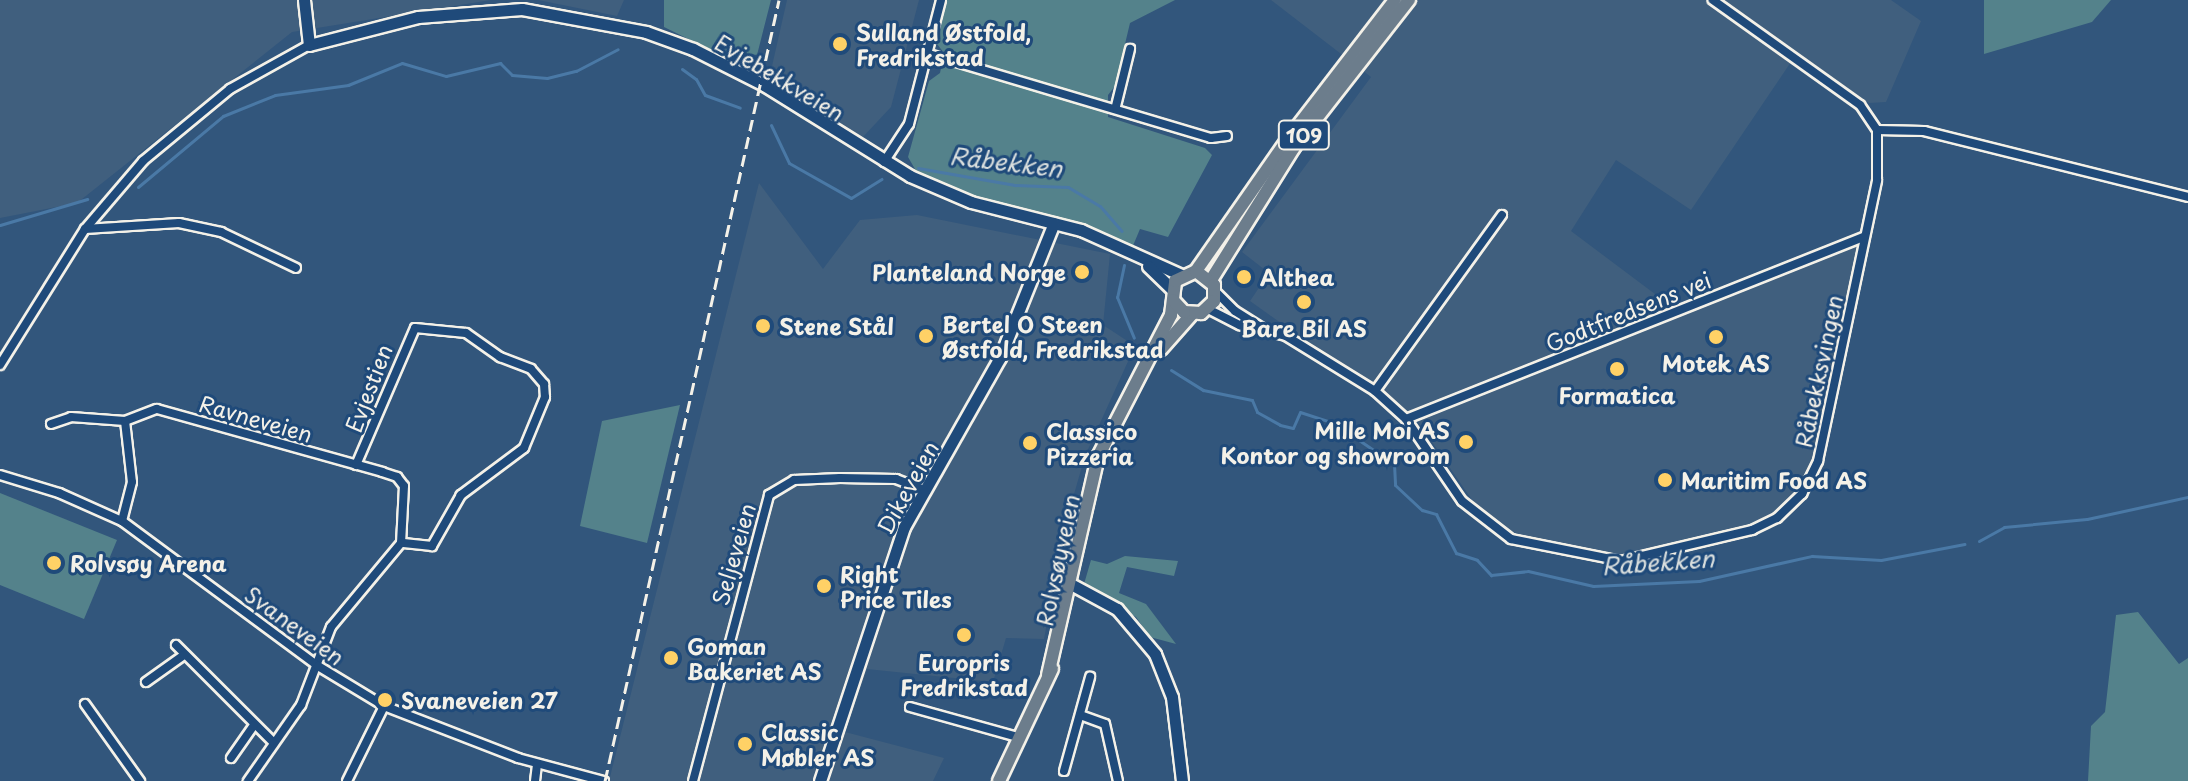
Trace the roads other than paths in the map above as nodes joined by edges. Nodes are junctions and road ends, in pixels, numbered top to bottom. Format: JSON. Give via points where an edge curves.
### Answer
{"nodes":[{"id":1,"x":304,"y":0,"type":"edge"},
{"id":2,"x":941,"y":0,"type":"edge"},
{"id":3,"x":1395,"y":0,"type":"edge"},
{"id":4,"x":1409,"y":0,"type":"edge"},
{"id":5,"x":1713,"y":0,"type":"edge"},
{"id":6,"x":309,"y":45,"type":"junction"},
{"id":7,"x":1130,"y":49,"type":"dead end"},
{"id":8,"x":929,"y":54,"type":"junction"},
{"id":9,"x":1116,"y":106,"type":"junction"},
{"id":10,"x":1877,"y":130,"type":"junction"},
{"id":11,"x":1227,"y":136,"type":"dead end"},
{"id":12,"x":884,"y":162,"type":"junction"},
{"id":13,"x":2188,"y":197,"type":"edge"},
{"id":14,"x":1502,"y":215,"type":"dead end"},
{"id":15,"x":1054,"y":223,"type":"junction"},
{"id":16,"x":85,"y":229,"type":"junction"},
{"id":17,"x":1864,"y":237,"type":"junction"},
{"id":18,"x":1139,"y":257,"type":"junction"},
{"id":19,"x":296,"y":268,"type":"dead end"},
{"id":20,"x":1196,"y":271,"type":"junction"},
{"id":21,"x":1181,"y":275,"type":"junction"},
{"id":22,"x":1213,"y":286,"type":"junction"},
{"id":23,"x":1173,"y":294,"type":"junction"},
{"id":24,"x":1208,"y":309,"type":"junction"},
{"id":25,"x":1192,"y":314,"type":"junction"},
{"id":26,"x":1266,"y":330,"type":"junction"},
{"id":27,"x":1149,"y":363,"type":"junction"},
{"id":28,"x":0,"y":365,"type":"edge"},
{"id":29,"x":1375,"y":391,"type":"junction"},
{"id":30,"x":1406,"y":419,"type":"junction"},
{"id":31,"x":125,"y":421,"type":"junction"},
{"id":32,"x":51,"y":424,"type":"dead end"},
{"id":33,"x":356,"y":465,"type":"junction"},
{"id":34,"x":0,"y":475,"type":"edge"},
{"id":35,"x":924,"y":490,"type":"junction"},
{"id":36,"x":122,"y":521,"type":"junction"},
{"id":37,"x":401,"y":543,"type":"junction"},
{"id":38,"x":1069,"y":589,"type":"junction"},
{"id":39,"x":176,"y":645,"type":"dead end"},
{"id":40,"x":184,"y":655,"type":"junction"},
{"id":41,"x":318,"y":666,"type":"junction"},
{"id":42,"x":1090,"y":677,"type":"dead end"},
{"id":43,"x":146,"y":682,"type":"dead end"},
{"id":44,"x":85,"y":704,"type":"dead end"},
{"id":45,"x":384,"y":706,"type":"junction"},
{"id":46,"x":910,"y":707,"type":"dead end"},
{"id":47,"x":1083,"y":716,"type":"junction"},
{"id":48,"x":253,"y":726,"type":"junction"},
{"id":49,"x":1022,"y":739,"type":"junction"},
{"id":50,"x":272,"y":741,"type":"junction"},
{"id":51,"x":231,"y":758,"type":"dead end"},
{"id":52,"x":537,"y":764,"type":"junction"},
{"id":53,"x":1064,"y":771,"type":"dead end"},
{"id":54,"x":140,"y":781,"type":"edge"},
{"id":55,"x":248,"y":781,"type":"edge"},
{"id":56,"x":347,"y":781,"type":"edge"},
{"id":57,"x":535,"y":781,"type":"edge"},
{"id":58,"x":604,"y":781,"type":"edge"},
{"id":59,"x":693,"y":781,"type":"edge"},
{"id":60,"x":820,"y":781,"type":"edge"},
{"id":61,"x":999,"y":781,"type":"edge"},
{"id":62,"x":1118,"y":781,"type":"edge"},
{"id":63,"x":1182,"y":781,"type":"edge"}],
"edges":[{"from":1,"to":6,"type":"street"},
{"from":2,"to":8,"type":"street"},
{"from":3,"to":20,"type":"main road","number":"109"},
{"from":4,"to":22,"type":"main road","number":"109","via":[[1294,147]]},
{"from":5,"to":10,"type":"street","via":[[1860,105]]},
{"from":6,"to":12,"type":"street","name":"Evjebekkveien","via":[[418,17],[507,10],[618,24],[693,49],[752,79]]},
{"from":6,"to":16,"type":"street","name":"Evjebekkveien","via":[[253,74],[185,122],[122,183]]},
{"from":7,"to":9,"type":"street"},
{"from":8,"to":9,"type":"street"},
{"from":8,"to":12,"type":"street","via":[[909,124]]},
{"from":9,"to":11,"type":"street","via":[[1211,138]]},
{"from":10,"to":13,"type":"street","via":[[1924,131]]},
{"from":10,"to":17,"type":"street","name":"Råbekksvingen","via":[[1877,180]]},
{"from":12,"to":15,"type":"street","name":"Evjebekkveien","via":[[971,202]]},
{"from":14,"to":29,"type":"street"},
{"from":15,"to":18,"type":"street","name":"Evjebekkveien"},
{"from":15,"to":35,"type":"street","name":"Dikeveien","via":[[1000,357]]},
{"from":16,"to":19,"type":"street","via":[[179,223],[221,232]]},
{"from":16,"to":28,"type":"street","name":"Evjebekkveien"},
{"from":17,"to":30,"type":"street","name":"Godtfredsens vei"},
{"from":17,"to":30,"type":"street","name":"Råbekksvingen","via":[[1818,461],[1795,502],[1752,530],[1621,561],[1536,547],[1498,533],[1475,516]]},
{"from":18,"to":21,"type":"street","name":"Evjebekkveien"},
{"from":18,"to":23,"type":"street","name":"Evjebekkveien"},
{"from":20,"to":21,"type":"main road"},
{"from":20,"to":22,"type":"main road"},
{"from":21,"to":23,"type":"main road"},
{"from":22,"to":24,"type":"main road","number":"109"},
{"from":22,"to":26,"type":"street","name":"Råbekksvingen","via":[[1235,311]]},
{"from":23,"to":25,"type":"main road"},
{"from":23,"to":27,"type":"main road","name":"Rolvsøyveien"},
{"from":24,"to":25,"type":"main road"},
{"from":24,"to":26,"type":"street","name":"Råbekksvingen","via":[[1240,325]]},
{"from":25,"to":27,"type":"main road","name":"Rolvsøyveien"},
{"from":26,"to":29,"type":"street","name":"Råbekksvingen","via":[[1301,344]]},
{"from":27,"to":38,"type":"main road","name":"Rolvsøyveien","via":[[1102,453]]},
{"from":29,"to":30,"type":"street","name":"Råbekksvingen"},
{"from":31,"to":32,"type":"street","name":"Ravneveien","via":[[71,417]]},
{"from":31,"to":33,"type":"street","name":"Ravneveien","via":[[157,409]]},
{"from":31,"to":36,"type":"street","via":[[132,482]]},
{"from":33,"to":37,"type":"street","name":"Ravneveien","via":[[401,481],[406,530]]},
{"from":33,"to":37,"type":"street","name":"Evjestien","via":[[415,328],[466,333],[540,377],[545,397],[528,444],[461,495],[432,546]]},
{"from":34,"to":36,"type":"street","name":"Svaneveien"},
{"from":35,"to":59,"type":"street","name":"Seljeveien","via":[[896,479],[840,478],[794,480],[769,495]]},
{"from":35,"to":60,"type":"street","name":"Dikeveien","via":[[887,571]]},
{"from":36,"to":41,"type":"street","name":"Svaneveien"},
{"from":37,"to":41,"type":"street","via":[[331,627]]},
{"from":38,"to":49,"type":"main road","name":"Rolvsøyveien","via":[[1048,675]]},
{"from":38,"to":63,"type":"street","via":[[1096,597],[1132,623],[1155,654],[1172,697]]},
{"from":39,"to":40,"type":"street"},
{"from":40,"to":43,"type":"street"},
{"from":40,"to":48,"type":"street"},
{"from":41,"to":45,"type":"street","name":"Svaneveien"},
{"from":41,"to":50,"type":"street","via":[[301,705]]},
{"from":42,"to":47,"type":"street"},
{"from":44,"to":54,"type":"street"},
{"from":45,"to":52,"type":"street","name":"Svaneveien"},
{"from":45,"to":56,"type":"street"},
{"from":46,"to":49,"type":"street"},
{"from":47,"to":53,"type":"street"},
{"from":47,"to":62,"type":"street","via":[[1105,724]]},
{"from":48,"to":50,"type":"street"},
{"from":48,"to":51,"type":"street"},
{"from":49,"to":61,"type":"main road","name":"Rolvsøyveien"},
{"from":50,"to":55,"type":"street"},
{"from":52,"to":57,"type":"street"},
{"from":52,"to":58,"type":"street","name":"Svaneveien"}]}
